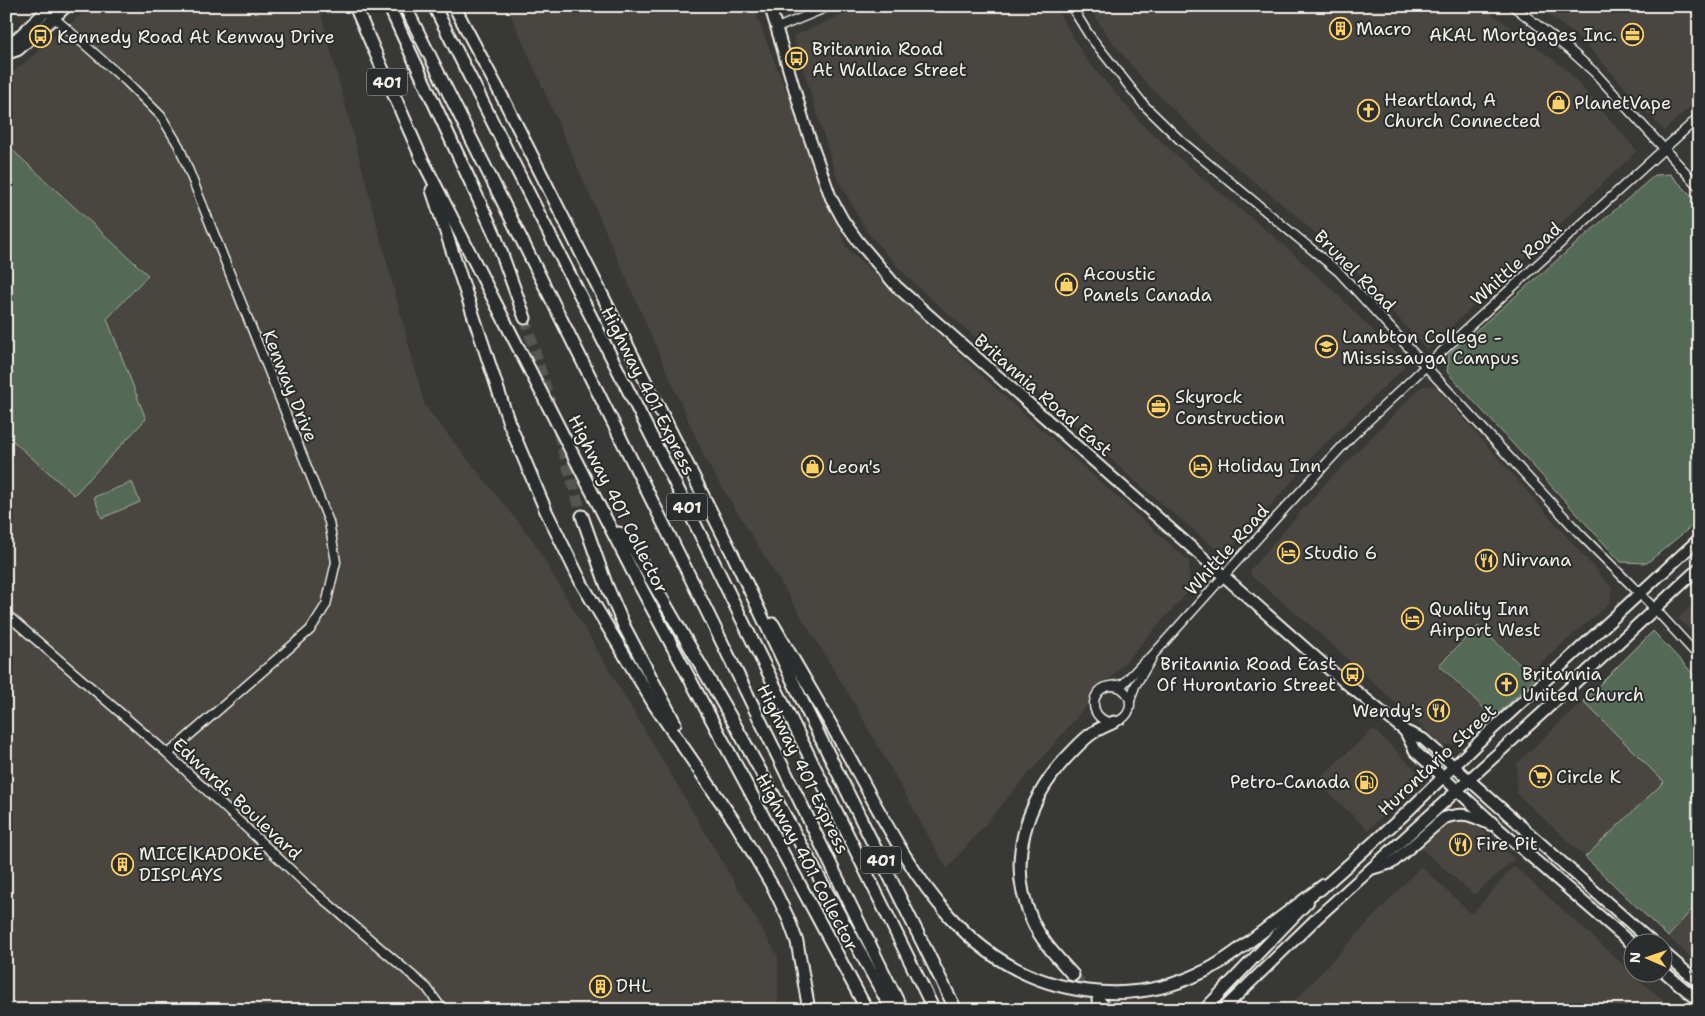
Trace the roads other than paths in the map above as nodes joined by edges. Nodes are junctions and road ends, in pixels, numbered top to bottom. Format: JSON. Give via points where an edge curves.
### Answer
{"nodes":[{"id":1,"x":67,"y":6,"type":"edge"},
{"id":2,"x":355,"y":6,"type":"edge"},
{"id":3,"x":388,"y":6,"type":"edge"},
{"id":4,"x":406,"y":6,"type":"edge"},
{"id":5,"x":434,"y":6,"type":"edge"},
{"id":6,"x":454,"y":6,"type":"edge"},
{"id":7,"x":460,"y":6,"type":"edge"},
{"id":8,"x":770,"y":6,"type":"edge"},
{"id":9,"x":830,"y":6,"type":"edge"},
{"id":10,"x":1071,"y":6,"type":"edge"},
{"id":11,"x":1513,"y":6,"type":"edge"},
{"id":12,"x":46,"y":8,"type":"edge"},
{"id":13,"x":54,"y":18,"type":"junction"},
{"id":14,"x":777,"y":28,"type":"junction"},
{"id":15,"x":6,"y":53,"type":"edge"},
{"id":16,"x":486,"y":67,"type":"junction"},
{"id":17,"x":1699,"y":117,"type":"edge"},
{"id":18,"x":1664,"y":148,"type":"junction"},
{"id":19,"x":421,"y":157,"type":"junction"},
{"id":20,"x":1699,"y":186,"type":"edge"},
{"id":21,"x":525,"y":318,"type":"tunnel mouth"},
{"id":22,"x":1426,"y":366,"type":"junction"},
{"id":23,"x":582,"y":516,"type":"tunnel mouth"},
{"id":24,"x":608,"y":520,"type":"junction"},
{"id":25,"x":1699,"y":539,"type":"edge"},
{"id":26,"x":732,"y":553,"type":"junction"},
{"id":27,"x":1699,"y":568,"type":"edge"},
{"id":28,"x":1224,"y":576,"type":"junction"},
{"id":29,"x":1639,"y":593,"type":"junction"},
{"id":30,"x":1655,"y":609,"type":"junction"},
{"id":31,"x":6,"y":614,"type":"edge"},
{"id":32,"x":1152,"y":656,"type":"junction"},
{"id":33,"x":1699,"y":657,"type":"edge"},
{"id":34,"x":1110,"y":686,"type":"junction"},
{"id":35,"x":1130,"y":702,"type":"junction"},
{"id":36,"x":1114,"y":722,"type":"junction"},
{"id":37,"x":1405,"y":731,"type":"junction"},
{"id":38,"x":168,"y":754,"type":"junction"},
{"id":39,"x":698,"y":767,"type":"junction"},
{"id":40,"x":1462,"y":772,"type":"junction"},
{"id":41,"x":1444,"y":777,"type":"junction"},
{"id":42,"x":1455,"y":787,"type":"junction"},
{"id":43,"x":1499,"y":829,"type":"junction"},
{"id":44,"x":1370,"y":869,"type":"junction"},
{"id":45,"x":1324,"y":885,"type":"junction"},
{"id":46,"x":1643,"y":934,"type":"edge"},
{"id":47,"x":1622,"y":935,"type":"edge"},
{"id":48,"x":1672,"y":960,"type":"edge"},
{"id":49,"x":1073,"y":975,"type":"tunnel mouth"},
{"id":50,"x":1672,"y":978,"type":"edge"},
{"id":51,"x":1699,"y":983,"type":"edge"},
{"id":52,"x":1098,"y":1000,"type":"tunnel mouth"},
{"id":53,"x":1699,"y":1001,"type":"edge"},
{"id":54,"x":443,"y":1010,"type":"edge"},
{"id":55,"x":809,"y":1010,"type":"edge"},
{"id":56,"x":867,"y":1010,"type":"edge"},
{"id":57,"x":892,"y":1010,"type":"edge"},
{"id":58,"x":902,"y":1010,"type":"edge"},
{"id":59,"x":934,"y":1010,"type":"edge"},
{"id":60,"x":956,"y":1010,"type":"edge"},
{"id":61,"x":1107,"y":1010,"type":"edge"},
{"id":62,"x":1204,"y":1010,"type":"edge"},
{"id":63,"x":1222,"y":1010,"type":"edge"}],
"edges":[{"from":1,"to":13,"type":"main road"},
{"from":2,"to":19,"type":"highway","name":"Highway 401 Collector","number":"401"},
{"from":3,"to":21,"type":"highway","via":[[495,235]]},
{"from":4,"to":58,"type":"highway","name":"Highway 401 Express","number":"401"},
{"from":5,"to":59,"type":"highway","name":"Highway 401 Express","number":"401","via":[[669,471]]},
{"from":6,"to":16,"type":"highway","number":"401"},
{"from":7,"to":16,"type":"highway"},
{"from":8,"to":14,"type":"main road","name":"Britannia Road East"},
{"from":9,"to":14,"type":"street"},
{"from":10,"to":22,"type":"street","name":"Brunel Road","via":[[1088,35],[1144,105],[1181,141],[1339,272]]},
{"from":11,"to":18,"type":"street","via":[[1595,73]]},
{"from":12,"to":13,"type":"street","name":"Kenway Drive"},
{"from":12,"to":15,"type":"main road"},
{"from":13,"to":15,"type":"main road","via":[[18,50]]},
{"from":13,"to":38,"type":"street","name":"Kenway Drive","via":[[160,116],[179,146],[329,522],[336,562],[326,605],[310,630]]},
{"from":14,"to":28,"type":"main road","name":"Britannia Road East","via":[[820,172],[843,220],[862,246],[913,302]]},
{"from":16,"to":26,"type":"highway","number":"401"},
{"from":17,"to":18,"type":"street","name":"Whittle Road"},
{"from":18,"to":20,"type":"street"},
{"from":18,"to":22,"type":"street","name":"Whittle Road"},
{"from":19,"to":24,"type":"highway","name":"Highway 401 Collector","number":"401"},
{"from":19,"to":39,"type":"highway","via":[[509,423],[546,512],[582,584],[655,706]]},
{"from":22,"to":28,"type":"street","name":"Whittle Road","via":[[1322,468]]},
{"from":22,"to":29,"type":"street","name":"Brunel Road","via":[[1579,533]]},
{"from":23,"to":39,"type":"highway","via":[[624,626]]},
{"from":24,"to":56,"type":"highway","name":"Highway 401 Collector","number":"401"},
{"from":24,"to":57,"type":"highway","via":[[634,550],[730,715]]},
{"from":25,"to":29,"type":"main road","name":"Hurontario Street"},
{"from":26,"to":45,"type":"highway","via":[[926,888],[960,928],[998,959],[1044,981],[1076,990],[1152,989],[1219,964]]},
{"from":26,"to":60,"type":"highway","number":"401"},
{"from":27,"to":30,"type":"main road","name":"Hurontario Street"},
{"from":28,"to":32,"type":"street","name":"Whittle Road"},
{"from":28,"to":37,"type":"main road","name":"Britannia Road East"},
{"from":29,"to":30,"type":"street","name":"Brunel Road"},
{"from":29,"to":40,"type":"main road","name":"Hurontario Street","via":[[1485,736]]},
{"from":30,"to":33,"type":"street","name":"Brunel Road"},
{"from":30,"to":40,"type":"main road","name":"Hurontario Street"},
{"from":31,"to":38,"type":"street","name":"Edwards Boulevard"},
{"from":32,"to":34,"type":"street","name":"Whittle Road","via":[[1124,684]]},
{"from":32,"to":35,"type":"street","name":"Whittle Road"},
{"from":34,"to":35,"type":"street","via":[[1124,690]]},
{"from":34,"to":36,"type":"street","via":[[1100,690],[1094,706],[1100,717]]},
{"from":35,"to":36,"type":"street","via":[[1126,716]]},
{"from":36,"to":49,"type":"highway","via":[[1084,739],[1044,785],[1030,813],[1022,843],[1021,879],[1027,907],[1043,940]]},
{"from":37,"to":40,"type":"main road","name":"Britannia Road East","via":[[1423,739]]},
{"from":37,"to":41,"type":"main road","name":"Britannia Road East","via":[[1415,751]]},
{"from":38,"to":54,"type":"street","name":"Edwards Boulevard","via":[[309,887],[427,988]]},
{"from":39,"to":55,"type":"highway","via":[[736,824],[789,920],[797,942]]},
{"from":40,"to":41,"type":"main road","name":"Hurontario Street"},
{"from":40,"to":42,"type":"main road","name":"Hurontario Street"},
{"from":40,"to":46,"type":"main road","name":"Britannia Road East"},
{"from":41,"to":42,"type":"main road","name":"Britannia Road East"},
{"from":41,"to":45,"type":"main road","name":"Hurontario Street"},
{"from":42,"to":43,"type":"main road","name":"Britannia Road East"},
{"from":42,"to":44,"type":"main road","name":"Hurontario Street"},
{"from":43,"to":44,"type":"main road","via":[[1466,814],[1444,818],[1392,863]]},
{"from":43,"to":47,"type":"main road"},
{"from":44,"to":63,"type":"main road","name":"Hurontario Street"},
{"from":45,"to":62,"type":"main road","name":"Hurontario Street"},
{"from":48,"to":51,"type":"main road"},
{"from":50,"to":53,"type":"main road"},
{"from":52,"to":61,"type":"highway"}]}
